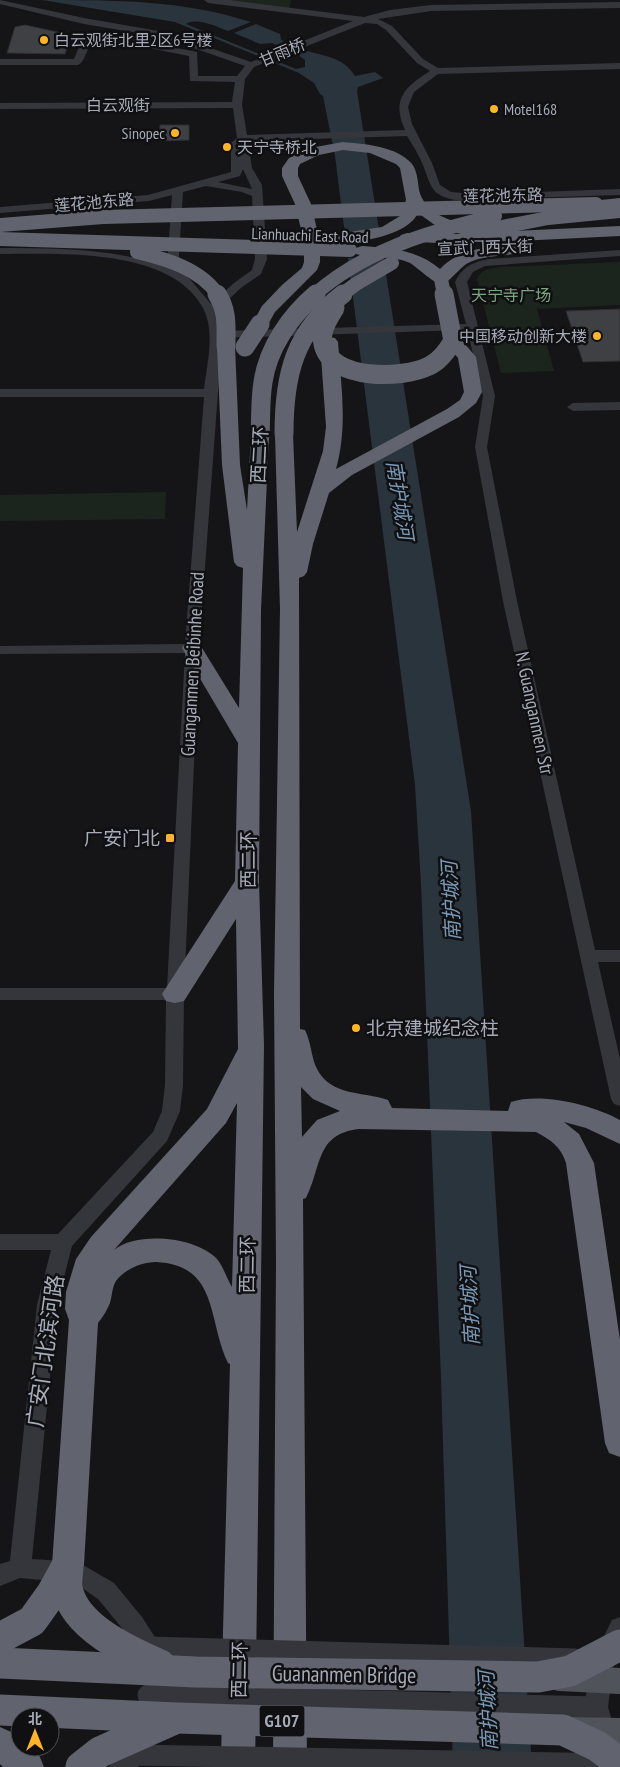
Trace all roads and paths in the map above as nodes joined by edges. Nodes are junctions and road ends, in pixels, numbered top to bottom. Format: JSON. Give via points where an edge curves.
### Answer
{"nodes":[{"id":1,"x":208,"y":0,"type":"edge"},
{"id":2,"x":291,"y":0,"type":"edge"},
{"id":3,"x":0,"y":1,"type":"edge"},
{"id":4,"x":430,"y":4,"type":"edge"},
{"id":5,"x":620,"y":5,"type":"edge"},
{"id":6,"x":289,"y":11,"type":"junction"},
{"id":7,"x":364,"y":20,"type":"junction"},
{"id":8,"x":0,"y":62,"type":"edge"},
{"id":9,"x":251,"y":65,"type":"junction"},
{"id":10,"x":620,"y":66,"type":"edge"},
{"id":11,"x":436,"y":71,"type":"junction"},
{"id":12,"x":240,"y":80,"type":"junction"},
{"id":13,"x":237,"y":105,"type":"junction"},
{"id":14,"x":0,"y":106,"type":"edge"},
{"id":15,"x":410,"y":133,"type":"junction"},
{"id":16,"x":243,"y":138,"type":"junction"},
{"id":17,"x":312,"y":144,"type":"junction"},
{"id":18,"x":200,"y":184,"type":"junction"},
{"id":19,"x":178,"y":190,"type":"junction"},
{"id":20,"x":620,"y":192,"type":"edge"},
{"id":21,"x":258,"y":195,"type":"junction"},
{"id":22,"x":620,"y":203,"type":"edge"},
{"id":23,"x":596,"y":204,"type":"junction"},
{"id":24,"x":412,"y":207,"type":"junction"},
{"id":25,"x":0,"y":210,"type":"edge"},
{"id":26,"x":620,"y":212,"type":"edge"},
{"id":27,"x":0,"y":226,"type":"edge"},
{"id":28,"x":620,"y":230,"type":"edge"},
{"id":29,"x":0,"y":239,"type":"edge"},
{"id":30,"x":84,"y":241,"type":"junction"},
{"id":31,"x":312,"y":242,"type":"junction"},
{"id":32,"x":620,"y":242,"type":"edge"},
{"id":33,"x":346,"y":244,"type":"junction"},
{"id":34,"x":556,"y":246,"type":"junction"},
{"id":35,"x":0,"y":251,"type":"edge"},
{"id":36,"x":620,"y":253,"type":"edge"},
{"id":37,"x":172,"y":272,"type":"junction"},
{"id":38,"x":441,"y":279,"type":"junction"},
{"id":39,"x":238,"y":285,"type":"junction"},
{"id":40,"x":192,"y":287,"type":"junction"},
{"id":41,"x":342,"y":295,"type":"junction"},
{"id":42,"x":210,"y":311,"type":"junction"},
{"id":43,"x":472,"y":326,"type":"junction"},
{"id":44,"x":331,"y":333,"type":"junction"},
{"id":45,"x":221,"y":341,"type":"junction"},
{"id":46,"x":453,"y":341,"type":"junction"},
{"id":47,"x":218,"y":389,"type":"junction"},
{"id":48,"x":0,"y":393,"type":"edge"},
{"id":49,"x":620,"y":406,"type":"edge"},
{"id":50,"x":573,"y":407,"type":"dead end"},
{"id":51,"x":320,"y":490,"type":"junction"},
{"id":52,"x":290,"y":608,"type":"junction"},
{"id":53,"x":251,"y":610,"type":"junction"},
{"id":54,"x":192,"y":648,"type":"junction"},
{"id":55,"x":0,"y":650,"type":"edge"},
{"id":56,"x":249,"y":743,"type":"junction"},
{"id":57,"x":248,"y":882,"type":"junction"},
{"id":58,"x":588,"y":956,"type":"junction"},
{"id":59,"x":620,"y":956,"type":"edge"},
{"id":60,"x":0,"y":994,"type":"edge"},
{"id":61,"x":175,"y":994,"type":"junction"},
{"id":62,"x":287,"y":994,"type":"junction"},
{"id":63,"x":251,"y":1045,"type":"junction"},
{"id":64,"x":620,"y":1099,"type":"edge"},
{"id":65,"x":398,"y":1113,"type":"junction"},
{"id":66,"x":543,"y":1114,"type":"junction"},
{"id":67,"x":620,"y":1133,"type":"edge"},
{"id":68,"x":0,"y":1242,"type":"edge"},
{"id":69,"x":63,"y":1242,"type":"junction"},
{"id":70,"x":290,"y":1262,"type":"junction"},
{"id":71,"x":84,"y":1320,"type":"junction"},
{"id":72,"x":615,"y":1358,"type":"edge"},
{"id":73,"x":245,"y":1378,"type":"junction"},
{"id":74,"x":620,"y":1443,"type":"edge"},
{"id":75,"x":68,"y":1565,"type":"junction"},
{"id":76,"x":10,"y":1572,"type":"edge"},
{"id":77,"x":620,"y":1628,"type":"edge"},
{"id":78,"x":0,"y":1638,"type":"edge"},
{"id":79,"x":148,"y":1647,"type":"junction"},
{"id":80,"x":611,"y":1652,"type":"edge"},
{"id":81,"x":0,"y":1663,"type":"edge"},
{"id":82,"x":174,"y":1671,"type":"junction"},
{"id":83,"x":538,"y":1677,"type":"junction"},
{"id":84,"x":620,"y":1681,"type":"edge"},
{"id":85,"x":148,"y":1695,"type":"junction"},
{"id":86,"x":596,"y":1707,"type":"junction"},
{"id":87,"x":0,"y":1710,"type":"edge"},
{"id":88,"x":177,"y":1718,"type":"junction"},
{"id":89,"x":563,"y":1730,"type":"junction"},
{"id":90,"x":620,"y":1731,"type":"edge"},
{"id":91,"x":0,"y":1744,"type":"edge"},
{"id":92,"x":127,"y":1761,"type":"edge"},
{"id":93,"x":616,"y":1765,"type":"edge"},
{"id":94,"x":27,"y":1767,"type":"edge"},
{"id":95,"x":81,"y":1767,"type":"edge"},
{"id":96,"x":238,"y":1767,"type":"edge"},
{"id":97,"x":290,"y":1767,"type":"edge"}],
"edges":[{"from":1,"to":6,"type":"street"},
{"from":2,"to":6,"type":"street"},
{"from":3,"to":9,"type":"street","via":[[84,21],[164,34]]},
{"from":4,"to":5,"type":"street"},
{"from":4,"to":7,"type":"street"},
{"from":6,"to":7,"type":"street"},
{"from":7,"to":9,"type":"street","name":"甘雨桥"},
{"from":7,"to":11,"type":"street","via":[[379,22],[389,28],[420,61]]},
{"from":8,"to":12,"type":"street","via":[[78,62],[84,42],[96,35],[194,54],[193,80]]},
{"from":9,"to":12,"type":"street"},
{"from":10,"to":11,"type":"street"},
{"from":11,"to":15,"type":"street","via":[[417,84],[405,99],[404,112]]},
{"from":12,"to":13,"type":"street"},
{"from":13,"to":14,"type":"street","name":"白云观街"},
{"from":13,"to":16,"type":"street"},
{"from":15,"to":17,"type":"street"},
{"from":15,"to":20,"type":"street","name":"莲花池东路","via":[[427,163],[434,186],[441,192],[476,198]]},
{"from":16,"to":17,"type":"street"},
{"from":16,"to":18,"type":"street","name":"莲花池东路","via":[[236,143],[236,174]]},
{"from":16,"to":21,"type":"street","via":[[247,168],[257,185]]},
{"from":17,"to":24,"type":"highway","via":[[354,146],[393,156],[407,167]]},
{"from":17,"to":31,"type":"highway","via":[[290,168]]},
{"from":18,"to":19,"type":"street","name":"莲花池东路"},
{"from":18,"to":21,"type":"street","via":[[244,189]]},
{"from":19,"to":25,"type":"street","name":"莲花池东路","via":[[141,199]]},
{"from":19,"to":37,"type":"street"},
{"from":21,"to":39,"type":"street","via":[[261,259],[257,272]]},
{"from":22,"to":23,"type":"highway","name":"西二环"},
{"from":23,"to":27,"type":"highway","bridge":true,"via":[[59,219]]},
{"from":23,"to":53,"type":"highway","name":"西二环","bridge":true,"via":[[514,212],[454,226],[382,252],[342,273],[299,311],[274,346],[262,386]]},
{"from":24,"to":28,"type":"highway","bridge":true,"via":[[452,229],[488,232]]},
{"from":24,"to":33,"type":"highway","via":[[397,226]]},
{"from":26,"to":41,"type":"highway","name":"西二环","bridge":true,"via":[[548,218],[458,236],[390,264]]},
{"from":27,"to":33,"type":"highway","name":"Lianhuachi East Road","bridge":true,"via":[[166,230]]},
{"from":28,"to":33,"type":"highway","name":"Lianhuachi East Road","bridge":true},
{"from":29,"to":30,"type":"highway","name":"Lianhuachi East Road","bridge":true},
{"from":30,"to":33,"type":"highway","name":"Lianhuachi East Road","bridge":true},
{"from":30,"to":45,"type":"highway","bridge":true,"via":[[151,255],[181,266],[200,278],[218,295],[226,314]]},
{"from":31,"to":44,"type":"highway","via":[[322,264]]},
{"from":31,"to":47,"type":"highway","bridge":true,"via":[[310,270],[268,310]]},
{"from":32,"to":34,"type":"highway","name":"宣武门西大街"},
{"from":33,"to":34,"type":"highway","name":"宣武门西大街","bridge":true},
{"from":33,"to":38,"type":"highway","bridge":true,"via":[[411,256]]},
{"from":34,"to":38,"type":"highway","via":[[468,257],[454,263]]},
{"from":35,"to":37,"type":"street","via":[[74,251],[137,260]]},
{"from":36,"to":43,"type":"street","name":"N. Guanganmen Str","via":[[516,259],[474,265],[465,272],[461,282]]},
{"from":37,"to":40,"type":"street"},
{"from":38,"to":46,"type":"highway","bridge":true},
{"from":39,"to":40,"type":"street","via":[[228,289]]},
{"from":39,"to":42,"type":"street"},
{"from":40,"to":42,"type":"street"},
{"from":41,"to":46,"type":"highway","bridge":true,"via":[[323,331],[323,344],[326,352],[342,366],[371,374],[420,370],[446,352]]},
{"from":41,"to":52,"type":"highway","name":"西二环","bridge":true,"via":[[316,318],[302,336],[285,386]]},
{"from":42,"to":45,"type":"street"},
{"from":43,"to":44,"type":"street"},
{"from":43,"to":58,"type":"street","name":"N. Guanganmen Str","via":[[489,396],[481,448],[510,601]]},
{"from":44,"to":45,"type":"street"},
{"from":44,"to":51,"type":"highway","via":[[335,427],[332,451]]},
{"from":45,"to":47,"type":"highway"},
{"from":46,"to":51,"type":"highway","via":[[467,357],[473,392],[467,403],[345,471]]},
{"from":47,"to":48,"type":"street"},
{"from":47,"to":53,"type":"highway"},
{"from":47,"to":54,"type":"street","name":"Guanganmen Beibinhe Road"},
{"from":49,"to":50,"type":"street"},
{"from":51,"to":52,"type":"highway","via":[[303,544]]},
{"from":52,"to":62,"type":"highway","name":"西二环"},
{"from":53,"to":56,"type":"highway","name":"西二环"},
{"from":54,"to":55,"type":"street"},
{"from":54,"to":56,"type":"highway"},
{"from":54,"to":61,"type":"street","name":"Guanganmen Beibinhe Road"},
{"from":56,"to":57,"type":"highway","name":"西二环"},
{"from":57,"to":61,"type":"highway"},
{"from":57,"to":63,"type":"highway","name":"西二环"},
{"from":58,"to":59,"type":"street"},
{"from":58,"to":64,"type":"street","name":"N. Guanganmen Str"},
{"from":60,"to":61,"type":"street"},
{"from":61,"to":69,"type":"street","name":"广安门北滨河路","via":[[174,1085],[171,1111],[161,1136]]},
{"from":62,"to":65,"type":"highway","via":[[300,1055],[309,1079],[325,1093],[346,1103]]},
{"from":62,"to":70,"type":"highway","name":"西二环"},
{"from":63,"to":71,"type":"highway","via":[[217,1116],[101,1245],[86,1268],[79,1309]]},
{"from":63,"to":73,"type":"highway","name":"西二环"},
{"from":65,"to":66,"type":"highway"},
{"from":65,"to":70,"type":"highway","via":[[334,1123],[315,1136],[293,1202]]},
{"from":66,"to":67,"type":"highway","via":[[586,1115]]},
{"from":66,"to":72,"type":"highway","via":[[574,1145],[580,1163]]},
{"from":68,"to":69,"type":"street"},
{"from":69,"to":76,"type":"street","name":"广安门北滨河路","via":[[47,1305]]},
{"from":70,"to":97,"type":"highway","name":"西二环"},
{"from":71,"to":73,"type":"highway","via":[[95,1304],[103,1275],[127,1256],[148,1250],[170,1250],[191,1257],[207,1268],[222,1296]]},
{"from":71,"to":75,"type":"highway"},
{"from":72,"to":74,"type":"highway"},
{"from":73,"to":96,"type":"highway","name":"西二环"},
{"from":75,"to":78,"type":"highway","bridge":true,"via":[[32,1621]]},
{"from":75,"to":82,"type":"highway","bridge":true,"via":[[67,1591],[82,1615],[98,1632],[122,1648]]},
{"from":76,"to":79,"type":"street","via":[[78,1573],[106,1591]]},
{"from":77,"to":80,"type":"street"},
{"from":79,"to":80,"type":"street","bridge":true},
{"from":79,"to":85,"type":"street"},
{"from":80,"to":83,"type":"highway","name":"Guananmen Bridge","bridge":true,"via":[[570,1672]]},
{"from":80,"to":86,"type":"street"},
{"from":81,"to":82,"type":"highway","name":"Guananmen Bridge","bridge":true},
{"from":82,"to":83,"type":"highway","name":"Guananmen Bridge","bridge":true},
{"from":83,"to":84,"type":"main road","bridge":true},
{"from":85,"to":86,"type":"street","bridge":true},
{"from":85,"to":92,"type":"street"},
{"from":86,"to":93,"type":"street"},
{"from":87,"to":88,"type":"highway","number":"G107","bridge":true},
{"from":88,"to":89,"type":"highway","number":"G107","bridge":true},
{"from":88,"to":95,"type":"highway","bridge":true,"via":[[100,1752]]},
{"from":89,"to":90,"type":"main road","bridge":true},
{"from":89,"to":93,"type":"highway","bridge":true,"via":[[597,1746]]},
{"from":91,"to":94,"type":"highway"},
{"from":92,"to":93,"type":"street","bridge":true}]}
